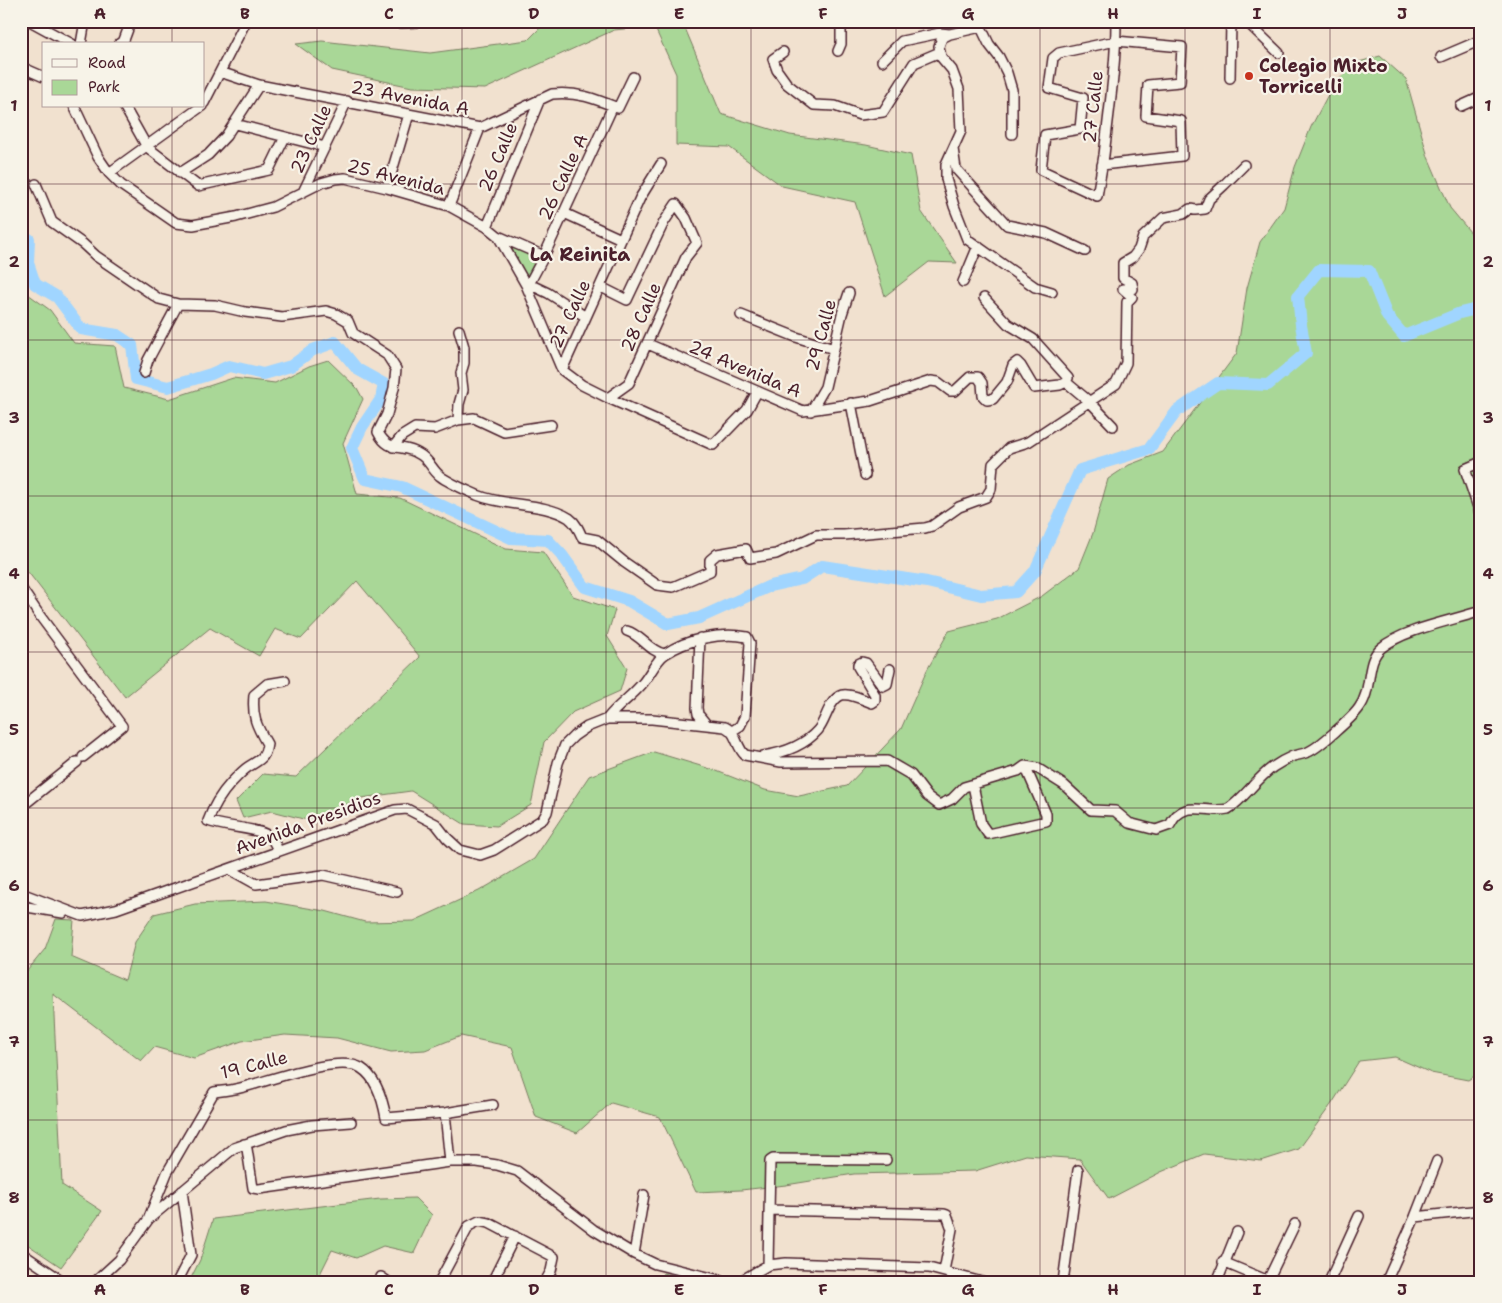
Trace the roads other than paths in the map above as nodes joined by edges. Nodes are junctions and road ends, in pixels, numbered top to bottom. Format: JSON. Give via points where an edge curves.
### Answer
{"nodes":[{"id":1,"x":30,"y":21,"type":"edge"},
{"id":2,"x":85,"y":21,"type":"edge"},
{"id":3,"x":131,"y":21,"type":"edge"},
{"id":4,"x":246,"y":21,"type":"edge"},
{"id":5,"x":390,"y":21,"type":"edge"},
{"id":6,"x":433,"y":21,"type":"edge"},
{"id":7,"x":841,"y":21,"type":"edge"},
{"id":8,"x":1116,"y":21,"type":"edge"},
{"id":9,"x":1231,"y":21,"type":"edge"},
{"id":10,"x":1246,"y":21,"type":"edge"},
{"id":11,"x":403,"y":22,"type":"edge"},
{"id":12,"x":980,"y":24,"type":"edge"},
{"id":13,"x":47,"y":26,"type":"edge"},
{"id":14,"x":950,"y":34,"type":"junction"},
{"id":15,"x":1481,"y":40,"type":"edge"},
{"id":16,"x":69,"y":42,"type":"edge"},
{"id":17,"x":81,"y":42,"type":"edge"},
{"id":18,"x":122,"y":42,"type":"edge"},
{"id":19,"x":1116,"y":42,"type":"junction"},
{"id":20,"x":838,"y":51,"type":"dead end"},
{"id":21,"x":783,"y":52,"type":"dead end"},
{"id":22,"x":940,"y":52,"type":"junction"},
{"id":23,"x":1279,"y":53,"type":"dead end"},
{"id":24,"x":1440,"y":57,"type":"dead end"},
{"id":25,"x":882,"y":61,"type":"dead end"},
{"id":26,"x":21,"y":67,"type":"edge"},
{"id":27,"x":220,"y":72,"type":"junction"},
{"id":28,"x":42,"y":76,"type":"edge"},
{"id":29,"x":633,"y":77,"type":"dead end"},
{"id":30,"x":1230,"y":78,"type":"dead end"},
{"id":31,"x":260,"y":85,"type":"junction"},
{"id":32,"x":1481,"y":97,"type":"edge"},
{"id":33,"x":540,"y":99,"type":"junction"},
{"id":34,"x":205,"y":101,"type":"edge"},
{"id":35,"x":346,"y":101,"type":"junction"},
{"id":36,"x":1461,"y":106,"type":"dead end"},
{"id":37,"x":616,"y":107,"type":"junction"},
{"id":38,"x":75,"y":108,"type":"edge"},
{"id":39,"x":125,"y":108,"type":"edge"},
{"id":40,"x":199,"y":108,"type":"edge"},
{"id":41,"x":409,"y":114,"type":"junction"},
{"id":42,"x":235,"y":124,"type":"junction"},
{"id":43,"x":480,"y":128,"type":"junction"},
{"id":44,"x":1012,"y":134,"type":"dead end"},
{"id":45,"x":285,"y":137,"type":"junction"},
{"id":46,"x":147,"y":147,"type":"junction"},
{"id":47,"x":325,"y":147,"type":"junction"},
{"id":48,"x":953,"y":149,"type":"junction"},
{"id":49,"x":661,"y":164,"type":"dead end"},
{"id":50,"x":1102,"y":165,"type":"junction"},
{"id":51,"x":1244,"y":165,"type":"dead end"},
{"id":52,"x":109,"y":173,"type":"junction"},
{"id":53,"x":180,"y":173,"type":"junction"},
{"id":54,"x":36,"y":184,"type":"dead end"},
{"id":55,"x":386,"y":188,"type":"junction"},
{"id":56,"x":304,"y":190,"type":"junction"},
{"id":57,"x":449,"y":206,"type":"junction"},
{"id":58,"x":564,"y":213,"type":"junction"},
{"id":59,"x":487,"y":227,"type":"junction"},
{"id":60,"x":498,"y":236,"type":"junction"},
{"id":61,"x":621,"y":239,"type":"junction"},
{"id":62,"x":978,"y":246,"type":"junction"},
{"id":63,"x":1085,"y":251,"type":"dead end"},
{"id":64,"x":544,"y":256,"type":"junction"},
{"id":65,"x":963,"y":282,"type":"dead end"},
{"id":66,"x":527,"y":284,"type":"junction"},
{"id":67,"x":601,"y":287,"type":"junction"},
{"id":68,"x":1052,"y":292,"type":"dead end"},
{"id":69,"x":849,"y":293,"type":"dead end"},
{"id":70,"x":984,"y":298,"type":"dead end"},
{"id":71,"x":178,"y":304,"type":"junction"},
{"id":72,"x":741,"y":315,"type":"dead end"},
{"id":73,"x":586,"y":317,"type":"junction"},
{"id":74,"x":460,"y":330,"type":"dead end"},
{"id":75,"x":648,"y":344,"type":"junction"},
{"id":76,"x":834,"y":349,"type":"junction"},
{"id":77,"x":562,"y":370,"type":"junction"},
{"id":78,"x":144,"y":373,"type":"dead end"},
{"id":79,"x":1066,"y":382,"type":"junction"},
{"id":80,"x":757,"y":392,"type":"junction"},
{"id":81,"x":608,"y":398,"type":"junction"},
{"id":82,"x":1090,"y":402,"type":"junction"},
{"id":83,"x":851,"y":403,"type":"junction"},
{"id":84,"x":811,"y":411,"type":"junction"},
{"id":85,"x":458,"y":420,"type":"junction"},
{"id":86,"x":551,"y":425,"type":"dead end"},
{"id":87,"x":1113,"y":426,"type":"dead end"},
{"id":88,"x":393,"y":447,"type":"junction"},
{"id":89,"x":1481,"y":462,"type":"edge"},
{"id":90,"x":865,"y":476,"type":"dead end"},
{"id":91,"x":1481,"y":516,"type":"edge"},
{"id":92,"x":21,"y":588,"type":"edge"},
{"id":93,"x":1481,"y":611,"type":"edge"},
{"id":94,"x":627,"y":631,"type":"dead end"},
{"id":95,"x":700,"y":638,"type":"junction"},
{"id":96,"x":664,"y":654,"type":"junction"},
{"id":97,"x":890,"y":669,"type":"dead end"},
{"id":98,"x":285,"y":681,"type":"dead end"},
{"id":99,"x":607,"y":719,"type":"junction"},
{"id":100,"x":707,"y":725,"type":"junction"},
{"id":101,"x":732,"y":731,"type":"junction"},
{"id":102,"x":758,"y":758,"type":"junction"},
{"id":103,"x":1025,"y":766,"type":"junction"},
{"id":104,"x":973,"y":785,"type":"junction"},
{"id":105,"x":21,"y":807,"type":"edge"},
{"id":106,"x":278,"y":852,"type":"junction"},
{"id":107,"x":229,"y":869,"type":"junction"},
{"id":108,"x":397,"y":892,"type":"dead end"},
{"id":109,"x":21,"y":893,"type":"edge"},
{"id":110,"x":21,"y":906,"type":"edge"},
{"id":111,"x":82,"y":916,"type":"junction"},
{"id":112,"x":493,"y":1105,"type":"dead end"},
{"id":113,"x":445,"y":1113,"type":"junction"},
{"id":114,"x":351,"y":1122,"type":"dead end"},
{"id":115,"x":244,"y":1144,"type":"junction"},
{"id":116,"x":886,"y":1160,"type":"dead end"},
{"id":117,"x":1437,"y":1160,"type":"dead end"},
{"id":118,"x":450,"y":1162,"type":"junction"},
{"id":119,"x":1078,"y":1170,"type":"dead end"},
{"id":120,"x":182,"y":1192,"type":"junction"},
{"id":121,"x":644,"y":1195,"type":"dead end"},
{"id":122,"x":1480,"y":1208,"type":"edge"},
{"id":123,"x":770,"y":1210,"type":"junction"},
{"id":124,"x":1360,"y":1216,"type":"dead end"},
{"id":125,"x":1415,"y":1217,"type":"junction"},
{"id":126,"x":148,"y":1220,"type":"junction"},
{"id":127,"x":1295,"y":1224,"type":"dead end"},
{"id":128,"x":1237,"y":1232,"type":"dead end"},
{"id":129,"x":515,"y":1236,"type":"junction"},
{"id":130,"x":21,"y":1253,"type":"edge"},
{"id":131,"x":634,"y":1254,"type":"junction"},
{"id":132,"x":1223,"y":1262,"type":"junction"},
{"id":133,"x":768,"y":1265,"type":"junction"},
{"id":134,"x":944,"y":1271,"type":"junction"},
{"id":135,"x":1270,"y":1281,"type":"edge"},
{"id":136,"x":64,"y":1282,"type":"edge"},
{"id":137,"x":95,"y":1282,"type":"edge"},
{"id":138,"x":177,"y":1282,"type":"edge"},
{"id":139,"x":439,"y":1282,"type":"edge"},
{"id":140,"x":492,"y":1282,"type":"edge"},
{"id":141,"x":545,"y":1282,"type":"edge"},
{"id":142,"x":728,"y":1282,"type":"edge"},
{"id":143,"x":739,"y":1282,"type":"edge"},
{"id":144,"x":982,"y":1282,"type":"edge"},
{"id":145,"x":1063,"y":1282,"type":"edge"},
{"id":146,"x":1217,"y":1282,"type":"edge"},
{"id":147,"x":1329,"y":1282,"type":"edge"},
{"id":148,"x":1386,"y":1282,"type":"edge"}],
"edges":[{"from":1,"to":13,"type":"street"},
{"from":2,"to":17,"type":"street"},
{"from":3,"to":18,"type":"street"},
{"from":4,"to":27,"type":"street"},
{"from":5,"to":11,"type":"street"},
{"from":6,"to":11,"type":"street"},
{"from":7,"to":20,"type":"street"},
{"from":8,"to":19,"type":"street","name":"27 Calle"},
{"from":9,"to":30,"type":"street"},
{"from":10,"to":23,"type":"street"},
{"from":12,"to":14,"type":"street"},
{"from":12,"to":44,"type":"street","via":[[1000,58],[1012,90]]},
{"from":13,"to":16,"type":"street"},
{"from":14,"to":22,"type":"street","via":[[941,41]]},
{"from":14,"to":25,"type":"street","via":[[902,41]]},
{"from":15,"to":24,"type":"street"},
{"from":19,"to":50,"type":"street","name":"27 Calle"},
{"from":19,"to":50,"type":"street","via":[[1182,47],[1180,82],[1148,85],[1146,116],[1181,121],[1182,156]]},
{"from":19,"to":50,"type":"street","name":"27 Calle","via":[[1053,58],[1049,88],[1083,98],[1080,129],[1045,135],[1041,170],[1097,196]]},
{"from":21,"to":22,"type":"street","via":[[773,59],[787,84],[814,105],[835,106],[860,116],[883,112],[914,63]]},
{"from":22,"to":48,"type":"street","via":[[959,89],[961,131]]},
{"from":26,"to":28,"type":"street"},
{"from":27,"to":31,"type":"street","name":"23 Avenida A"},
{"from":27,"to":34,"type":"street"},
{"from":29,"to":37,"type":"street","name":"26 Calle A"},
{"from":31,"to":35,"type":"street","name":"23 Avenida A"},
{"from":31,"to":42,"type":"street"},
{"from":32,"to":36,"type":"street"},
{"from":33,"to":37,"type":"street","name":"23 Avenida A","via":[[564,92]]},
{"from":33,"to":43,"type":"street","name":"23 Avenida A"},
{"from":33,"to":59,"type":"street","name":"26 Calle"},
{"from":35,"to":41,"type":"street","name":"23 Avenida A"},
{"from":35,"to":47,"type":"street","name":"23 Calle"},
{"from":37,"to":58,"type":"street","name":"26 Calle A"},
{"from":38,"to":52,"type":"street","name":"25 Avenida","via":[[98,158]]},
{"from":39,"to":46,"type":"street"},
{"from":40,"to":46,"type":"street"},
{"from":41,"to":43,"type":"street","name":"23 Avenida A"},
{"from":41,"to":55,"type":"street"},
{"from":42,"to":45,"type":"street"},
{"from":42,"to":53,"type":"street","via":[[208,155]]},
{"from":43,"to":57,"type":"street"},
{"from":45,"to":47,"type":"street"},
{"from":45,"to":53,"type":"street","via":[[269,170],[198,186]]},
{"from":46,"to":52,"type":"street"},
{"from":46,"to":53,"type":"street"},
{"from":47,"to":56,"type":"street","name":"23 Calle"},
{"from":48,"to":62,"type":"street","via":[[946,164],[946,179],[967,239]]},
{"from":48,"to":63,"type":"street","via":[[956,169],[1008,225],[1046,233]]},
{"from":49,"to":61,"type":"street","name":"27 Calle","via":[[640,198]]},
{"from":51,"to":82,"type":"street","via":[[1209,199],[1205,209],[1190,209],[1183,214],[1163,218],[1143,236],[1139,249],[1123,264],[1123,278],[1132,283],[1133,289],[1123,289],[1132,297],[1127,302],[1126,363],[1116,384]]},
{"from":52,"to":56,"type":"street","name":"25 Avenida","via":[[176,223],[187,226],[273,207]]},
{"from":54,"to":71,"type":"street","via":[[52,222],[159,299]]},
{"from":55,"to":56,"type":"street","name":"25 Avenida","via":[[345,178]]},
{"from":55,"to":57,"type":"street","name":"25 Avenida"},
{"from":57,"to":59,"type":"street","name":"25 Avenida"},
{"from":58,"to":61,"type":"street"},
{"from":58,"to":64,"type":"street","name":"26 Calle A"},
{"from":59,"to":60,"type":"street","name":"25 Avenida"},
{"from":60,"to":64,"type":"street","name":"25 Avenida"},
{"from":60,"to":66,"type":"street","name":"25 Avenida"},
{"from":61,"to":67,"type":"street","name":"27 Calle"},
{"from":62,"to":65,"type":"street"},
{"from":62,"to":68,"type":"street","via":[[1036,287]]},
{"from":64,"to":66,"type":"street","name":"26 Calle A"},
{"from":66,"to":73,"type":"street"},
{"from":66,"to":77,"type":"street","name":"25 Avenida"},
{"from":67,"to":73,"type":"street","name":"27 Calle"},
{"from":67,"to":75,"type":"street","name":"28 Calle","via":[[627,300],[664,222],[676,204],[697,243],[686,258]]},
{"from":69,"to":76,"type":"street","name":"29 Calle"},
{"from":70,"to":79,"type":"street","via":[[1008,324],[1033,339],[1068,378]]},
{"from":71,"to":78,"type":"street"},
{"from":71,"to":88,"type":"street","via":[[215,305],[282,317],[326,311],[348,320],[353,333],[387,355],[396,369],[387,414],[378,432],[383,442]]},
{"from":72,"to":76,"type":"street","via":[[796,338]]},
{"from":73,"to":77,"type":"street","name":"27 Calle"},
{"from":74,"to":85,"type":"street","via":[[464,363]]},
{"from":75,"to":80,"type":"street","name":"24 Avenida A"},
{"from":75,"to":81,"type":"street","name":"28 Calle","via":[[629,383]]},
{"from":76,"to":84,"type":"street","name":"29 Calle","via":[[824,387]]},
{"from":77,"to":81,"type":"street"},
{"from":79,"to":82,"type":"street"},
{"from":79,"to":83,"type":"street","name":"24 Avenida A","via":[[1034,388],[1017,362],[993,399],[987,400],[983,396],[978,377],[970,377],[955,391],[931,381],[870,401]]},
{"from":80,"to":81,"type":"street","via":[[747,410],[713,445]]},
{"from":80,"to":84,"type":"street","name":"24 Avenida A","via":[[795,409]]},
{"from":82,"to":87,"type":"street"},
{"from":82,"to":88,"type":"street","via":[[1028,442],[1008,448],[993,464],[991,489],[986,497],[959,507],[932,526],[816,535],[776,554],[750,558],[746,549],[717,554],[710,560],[710,571],[673,587],[657,585],[597,540],[582,537],[571,519],[553,511],[478,495],[438,476],[430,462],[420,454]]},
{"from":83,"to":84,"type":"street","name":"24 Avenida A"},
{"from":83,"to":90,"type":"street"},
{"from":85,"to":86,"type":"street","via":[[474,418],[504,432]]},
{"from":85,"to":88,"type":"street","via":[[435,429],[415,428]]},
{"from":89,"to":91,"type":"street","via":[[1465,469],[1465,472]]},
{"from":92,"to":105,"type":"street","via":[[122,726]]},
{"from":93,"to":103,"type":"street","via":[[1409,634],[1380,648],[1372,662],[1366,696],[1354,715],[1310,752],[1290,757],[1272,768],[1226,810],[1185,809],[1173,818],[1170,825],[1156,830],[1129,823],[1115,811],[1091,810],[1064,784],[1037,768]]},
{"from":94,"to":96,"type":"street"},
{"from":95,"to":96,"type":"street"},
{"from":95,"to":100,"type":"street","via":[[696,708]]},
{"from":95,"to":101,"type":"street","via":[[737,635],[750,640],[745,716],[740,726]]},
{"from":96,"to":99,"type":"street","via":[[642,685]]},
{"from":97,"to":102,"type":"street","via":[[888,684],[883,686],[866,663],[858,664],[875,695],[875,701],[840,696],[817,732],[795,748]]},
{"from":98,"to":106,"type":"street","via":[[267,684],[254,695],[255,725],[267,744],[266,753],[229,784],[208,821],[266,834],[275,842]]},
{"from":99,"to":100,"type":"street","name":"Avenida Presidios","via":[[652,719]]},
{"from":99,"to":106,"type":"street","name":"Avenida Presidios","via":[[587,727],[565,745],[543,819],[494,850],[480,854],[460,850],[436,824],[407,809],[395,810]]},
{"from":100,"to":101,"type":"street","name":"Avenida Presidios"},
{"from":101,"to":102,"type":"street","via":[[742,752]]},
{"from":102,"to":104,"type":"street","via":[[781,762],[887,761],[911,775],[927,796],[939,805],[952,799],[964,787]]},
{"from":103,"to":104,"type":"street"},
{"from":103,"to":104,"type":"street","via":[[1046,821],[988,834],[981,824]]},
{"from":106,"to":107,"type":"street","name":"Avenida Presidios"},
{"from":107,"to":108,"type":"street","via":[[256,884],[323,875]]},
{"from":107,"to":111,"type":"street","name":"Avenida Presidios","via":[[116,909]]},
{"from":109,"to":111,"type":"street"},
{"from":110,"to":111,"type":"street"},
{"from":112,"to":113,"type":"street","name":"19 Calle"},
{"from":113,"to":118,"type":"street"},
{"from":113,"to":126,"type":"street","name":"19 Calle","via":[[386,1118],[380,1093],[371,1077],[361,1068],[347,1063],[293,1072],[240,1088],[214,1092],[167,1173]]},
{"from":114,"to":115,"type":"street","via":[[286,1130]]},
{"from":115,"to":118,"type":"street","via":[[253,1188],[259,1189]]},
{"from":115,"to":120,"type":"street","via":[[234,1148]]},
{"from":116,"to":123,"type":"street","via":[[773,1159],[769,1164]]},
{"from":117,"to":125,"type":"street"},
{"from":118,"to":131,"type":"street","via":[[477,1162],[517,1171],[594,1230]]},
{"from":119,"to":145,"type":"street"},
{"from":120,"to":126,"type":"street"},
{"from":120,"to":138,"type":"street","via":[[190,1255]]},
{"from":121,"to":131,"type":"street"},
{"from":122,"to":125,"type":"street"},
{"from":123,"to":133,"type":"street"},
{"from":123,"to":134,"type":"street","via":[[947,1215],[952,1229]]},
{"from":124,"to":147,"type":"street"},
{"from":125,"to":148,"type":"street"},
{"from":126,"to":137,"type":"street","name":"19 Calle","via":[[119,1260]]},
{"from":127,"to":135,"type":"street"},
{"from":128,"to":132,"type":"street"},
{"from":129,"to":139,"type":"street","via":[[485,1222],[469,1226]]},
{"from":129,"to":140,"type":"street"},
{"from":129,"to":141,"type":"street","via":[[554,1257]]},
{"from":130,"to":136,"type":"street"},
{"from":131,"to":142,"type":"street","via":[[655,1264]]},
{"from":132,"to":135,"type":"street"},
{"from":132,"to":146,"type":"street"},
{"from":133,"to":134,"type":"street","via":[[906,1266]]},
{"from":133,"to":143,"type":"street"},
{"from":134,"to":144,"type":"street"}]}
